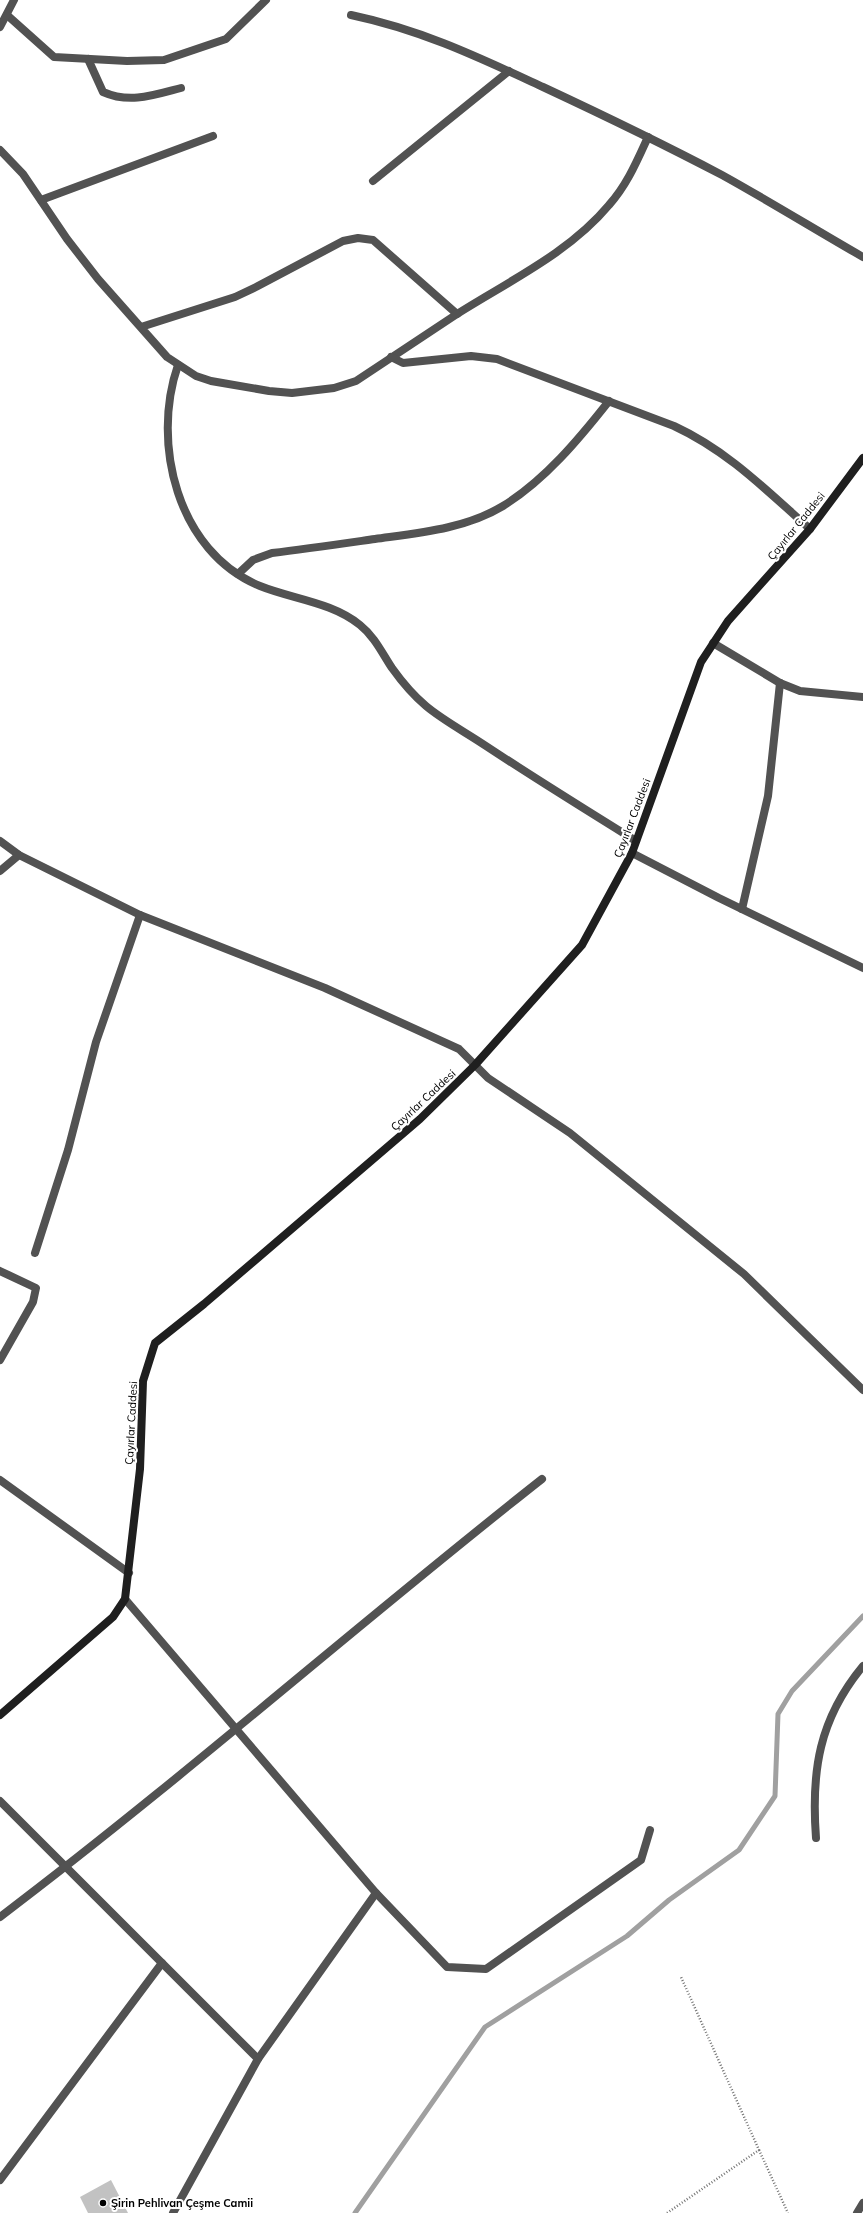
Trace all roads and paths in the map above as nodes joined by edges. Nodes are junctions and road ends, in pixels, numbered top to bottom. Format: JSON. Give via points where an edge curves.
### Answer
{"nodes":[{"id":1,"x":14,"y":0,"type":"edge"},
{"id":2,"x":266,"y":0,"type":"edge"},
{"id":3,"x":7,"y":15,"type":"junction"},
{"id":4,"x":351,"y":15,"type":"dead end"},
{"id":5,"x":0,"y":26,"type":"edge"},
{"id":6,"x":88,"y":59,"type":"junction"},
{"id":7,"x":509,"y":71,"type":"junction"},
{"id":8,"x":181,"y":88,"type":"dead end"},
{"id":9,"x":213,"y":136,"type":"dead end"},
{"id":10,"x":648,"y":137,"type":"junction"},
{"id":11,"x":0,"y":150,"type":"edge"},
{"id":12,"x":373,"y":181,"type":"dead end"},
{"id":13,"x":41,"y":200,"type":"junction"},
{"id":14,"x":863,"y":257,"type":"edge"},
{"id":15,"x":457,"y":314,"type":"junction"},
{"id":16,"x":140,"y":327,"type":"junction"},
{"id":17,"x":391,"y":357,"type":"junction"},
{"id":18,"x":178,"y":365,"type":"junction"},
{"id":19,"x":609,"y":401,"type":"junction"},
{"id":20,"x":863,"y":458,"type":"edge"},
{"id":21,"x":810,"y":529,"type":"junction"},
{"id":22,"x":238,"y":574,"type":"junction"},
{"id":23,"x":713,"y":643,"type":"junction"},
{"id":24,"x":780,"y":683,"type":"junction"},
{"id":25,"x":863,"y":697,"type":"edge"},
{"id":26,"x":0,"y":841,"type":"edge"},
{"id":27,"x":636,"y":841,"type":"junction"},
{"id":28,"x":632,"y":853,"type":"junction"},
{"id":29,"x":19,"y":855,"type":"junction"},
{"id":30,"x":0,"y":871,"type":"edge"},
{"id":31,"x":742,"y":909,"type":"junction"},
{"id":32,"x":140,"y":915,"type":"junction"},
{"id":33,"x":863,"y":968,"type":"edge"},
{"id":34,"x":475,"y":1065,"type":"junction"},
{"id":35,"x":35,"y":1253,"type":"dead end"},
{"id":36,"x":0,"y":1271,"type":"edge"},
{"id":37,"x":0,"y":1360,"type":"edge"},
{"id":38,"x":863,"y":1390,"type":"edge"},
{"id":39,"x":542,"y":1479,"type":"dead end"},
{"id":40,"x":0,"y":1480,"type":"edge"},
{"id":41,"x":129,"y":1573,"type":"junction"},
{"id":42,"x":125,"y":1599,"type":"junction"},
{"id":43,"x":863,"y":1666,"type":"edge"},
{"id":44,"x":0,"y":1715,"type":"edge"},
{"id":45,"x":235,"y":1728,"type":"junction"},
{"id":46,"x":0,"y":1802,"type":"edge"},
{"id":47,"x":650,"y":1830,"type":"dead end"},
{"id":48,"x":816,"y":1838,"type":"dead end"},
{"id":49,"x":66,"y":1867,"type":"junction"},
{"id":50,"x":376,"y":1893,"type":"junction"},
{"id":51,"x":0,"y":1917,"type":"edge"},
{"id":52,"x":162,"y":1964,"type":"junction"},
{"id":53,"x":681,"y":1976,"type":"dead end"},
{"id":54,"x":258,"y":2059,"type":"junction"},
{"id":55,"x":759,"y":2150,"type":"junction"},
{"id":56,"x":0,"y":2180,"type":"edge"},
{"id":57,"x":863,"y":2203,"type":"edge"},
{"id":58,"x":173,"y":2213,"type":"edge"},
{"id":59,"x":667,"y":2213,"type":"edge"},
{"id":60,"x":788,"y":2213,"type":"edge"},
{"id":61,"x":857,"y":2213,"type":"edge"}],
"edges":[{"from":1,"to":3,"type":"street"},
{"from":2,"to":6,"type":"street","via":[[226,39],[164,60]]},
{"from":3,"to":5,"type":"street"},
{"from":3,"to":6,"type":"street","via":[[54,57]]},
{"from":4,"to":7,"type":"street","via":[[428,35]]},
{"from":6,"to":8,"type":"street","via":[[103,92],[110,95],[131,99],[143,98]]},
{"from":7,"to":10,"type":"street"},
{"from":7,"to":12,"type":"street"},
{"from":9,"to":13,"type":"street"},
{"from":10,"to":14,"type":"street","via":[[723,176]]},
{"from":10,"to":15,"type":"street","via":[[632,173],[610,204],[589,227],[562,249]]},
{"from":11,"to":13,"type":"street","via":[[23,174]]},
{"from":13,"to":16,"type":"street","via":[[98,279]]},
{"from":15,"to":16,"type":"street","via":[[373,240],[358,238],[343,241],[234,297]]},
{"from":15,"to":17,"type":"street"},
{"from":16,"to":18,"type":"street","via":[[156,346]]},
{"from":17,"to":18,"type":"street","via":[[356,381],[334,388],[292,393],[211,381]]},
{"from":17,"to":19,"type":"street","via":[[403,363],[471,356],[497,359]]},
{"from":18,"to":22,"type":"street","via":[[173,380],[169,432],[170,456],[178,493],[187,516],[203,542],[215,556]]},
{"from":19,"to":21,"type":"street","via":[[674,426],[715,447]]},
{"from":19,"to":22,"type":"street","via":[[576,441],[540,476],[503,506],[434,531],[272,553],[253,560]]},
{"from":20,"to":21,"type":"street","name":"Çayırlar Caddesi"},
{"from":21,"to":23,"type":"street","name":"Çayırlar Caddesi","via":[[728,621]]},
{"from":22,"to":27,"type":"street","via":[[260,586],[352,618],[370,634],[402,681],[428,707],[555,792]]},
{"from":23,"to":24,"type":"street"},
{"from":23,"to":27,"type":"street","name":"Çayırlar Caddesi","via":[[701,662]]},
{"from":24,"to":25,"type":"street","via":[[800,691]]},
{"from":24,"to":31,"type":"street","via":[[765,815]]},
{"from":26,"to":29,"type":"street"},
{"from":27,"to":28,"type":"street","name":"Çayırlar Caddesi"},
{"from":28,"to":31,"type":"street"},
{"from":28,"to":34,"type":"street","name":"Çayırlar Caddesi","via":[[582,945]]},
{"from":29,"to":30,"type":"street"},
{"from":29,"to":32,"type":"street"},
{"from":31,"to":33,"type":"street"},
{"from":32,"to":34,"type":"street","via":[[325,988],[459,1049]]},
{"from":32,"to":35,"type":"street","via":[[96,1042],[68,1150]]},
{"from":34,"to":38,"type":"street","via":[[488,1078],[570,1133],[744,1274]]},
{"from":34,"to":41,"type":"street","name":"Çayırlar Caddesi","via":[[420,1119],[155,1343],[143,1381],[140,1469]]},
{"from":36,"to":37,"type":"street","via":[[36,1288],[33,1302]]},
{"from":39,"to":45,"type":"street"},
{"from":40,"to":41,"type":"street"},
{"from":41,"to":42,"type":"street","name":"Çayırlar Caddesi"},
{"from":42,"to":44,"type":"street","name":"Çayırlar Caddesi","via":[[113,1617]]},
{"from":42,"to":45,"type":"street"},
{"from":43,"to":48,"type":"street","via":[[833,1713],[817,1757],[814,1798]]},
{"from":45,"to":49,"type":"street"},
{"from":45,"to":50,"type":"street"},
{"from":46,"to":49,"type":"street"},
{"from":47,"to":50,"type":"street","via":[[641,1860],[486,1970],[447,1967]]},
{"from":49,"to":51,"type":"street"},
{"from":49,"to":52,"type":"street"},
{"from":50,"to":54,"type":"street"},
{"from":52,"to":54,"type":"street"},
{"from":52,"to":56,"type":"street"},
{"from":53,"to":55,"type":"path"},
{"from":54,"to":58,"type":"street"},
{"from":55,"to":59,"type":"path"},
{"from":55,"to":60,"type":"path"},
{"from":57,"to":61,"type":"street"}]}
